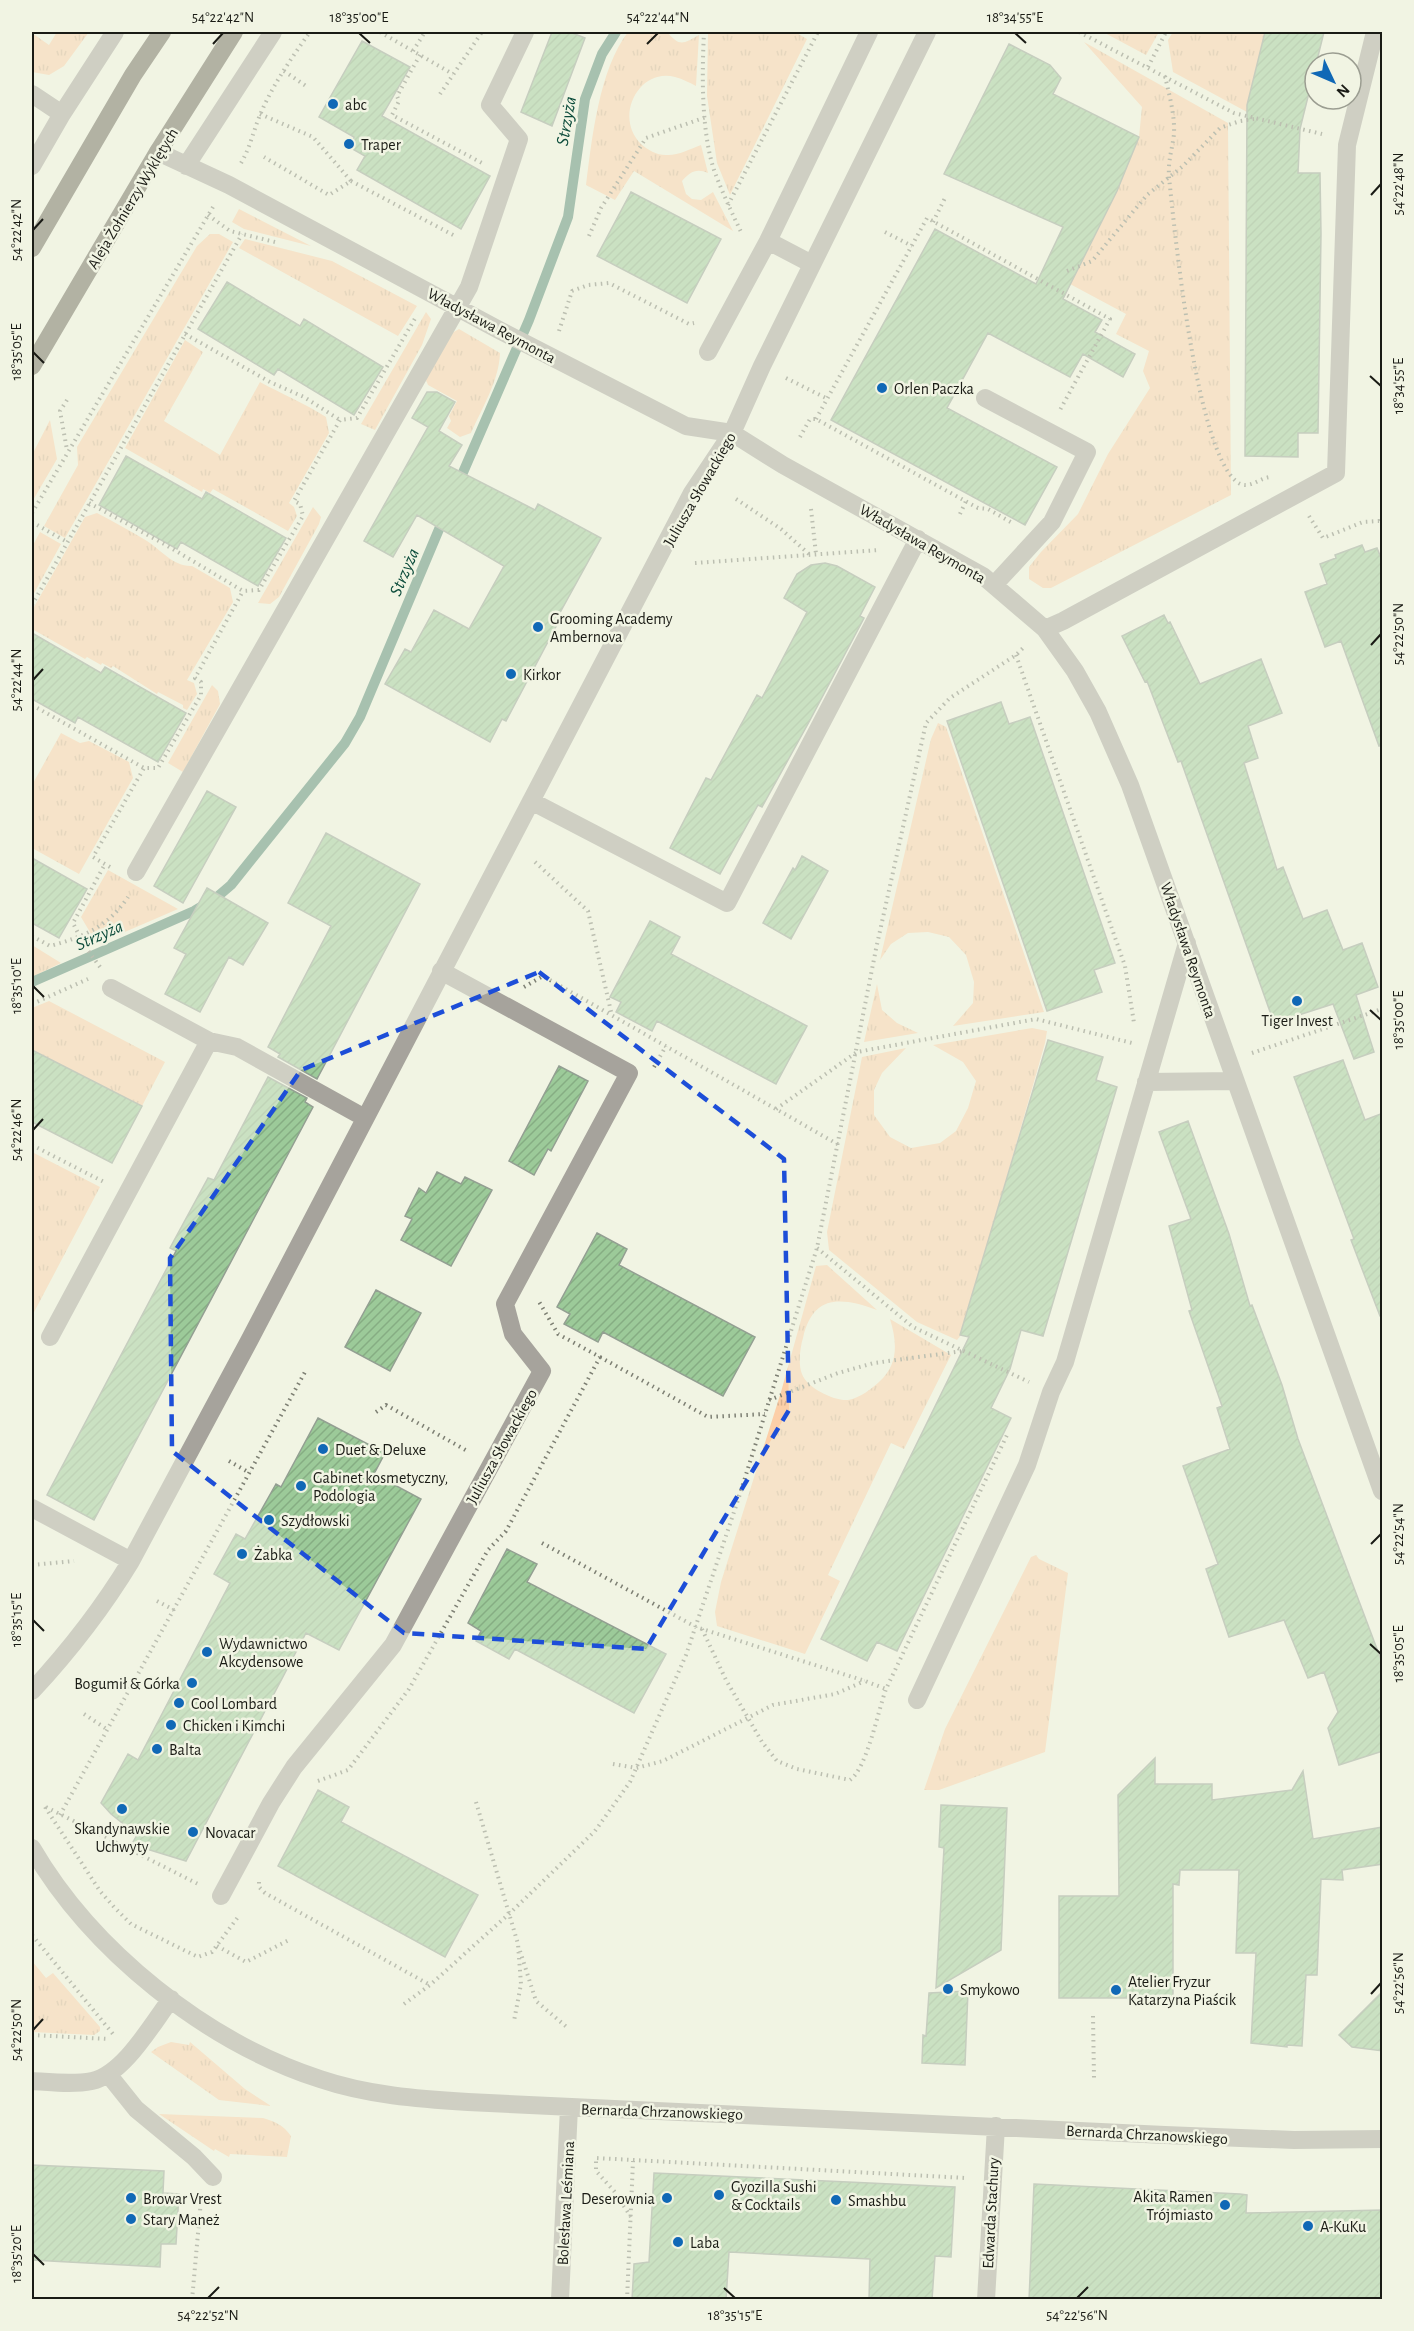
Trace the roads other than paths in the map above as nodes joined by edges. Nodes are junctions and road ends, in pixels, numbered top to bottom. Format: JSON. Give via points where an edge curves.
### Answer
{"nodes":[{"id":1,"x":116,"y":32,"type":"edge"},
{"id":2,"x":162,"y":32,"type":"edge"},
{"id":3,"x":234,"y":32,"type":"edge"},
{"id":4,"x":273,"y":32,"type":"edge"},
{"id":5,"x":525,"y":32,"type":"edge"},
{"id":6,"x":869,"y":32,"type":"edge"},
{"id":7,"x":927,"y":32,"type":"edge"},
{"id":8,"x":1375,"y":32,"type":"edge"},
{"id":9,"x":32,"y":94,"type":"edge"},
{"id":10,"x":62,"y":114,"type":"junction"},
{"id":11,"x":158,"y":152,"type":"junction"},
{"id":12,"x":32,"y":166,"type":"edge"},
{"id":13,"x":186,"y":166,"type":"junction"},
{"id":14,"x":768,"y":241,"type":"junction"},
{"id":15,"x":32,"y":248,"type":"edge"},
{"id":16,"x":812,"y":264,"type":"junction"},
{"id":17,"x":456,"y":307,"type":"junction"},
{"id":18,"x":708,"y":352,"type":"dead end"},
{"id":19,"x":32,"y":366,"type":"edge"},
{"id":20,"x":985,"y":398,"type":"dead end"},
{"id":21,"x":732,"y":433,"type":"junction"},
{"id":22,"x":918,"y":539,"type":"junction"},
{"id":23,"x":994,"y":585,"type":"junction"},
{"id":24,"x":1045,"y":629,"type":"junction"},
{"id":25,"x":531,"y":801,"type":"junction"},
{"id":26,"x":136,"y":877,"type":"road end"},
{"id":27,"x":1187,"y":943,"type":"junction"},
{"id":28,"x":441,"y":971,"type":"junction"},
{"id":29,"x":111,"y":988,"type":"dead end"},
{"id":30,"x":209,"y":1041,"type":"junction"},
{"id":31,"x":1146,"y":1082,"type":"junction"},
{"id":32,"x":1235,"y":1082,"type":"junction"},
{"id":33,"x":365,"y":1118,"type":"junction"},
{"id":34,"x":50,"y":1337,"type":"dead end"},
{"id":35,"x":1383,"y":1491,"type":"edge"},
{"id":36,"x":32,"y":1508,"type":"edge"},
{"id":37,"x":131,"y":1561,"type":"junction"},
{"id":38,"x":32,"y":1691,"type":"edge"},
{"id":39,"x":917,"y":1700,"type":"dead end"},
{"id":40,"x":32,"y":1848,"type":"edge"},
{"id":41,"x":221,"y":1896,"type":"road end"},
{"id":42,"x":171,"y":1999,"type":"junction"},
{"id":43,"x":108,"y":2074,"type":"junction"},
{"id":44,"x":32,"y":2081,"type":"edge"},
{"id":45,"x":569,"y":2107,"type":"junction"},
{"id":46,"x":996,"y":2126,"type":"junction"},
{"id":47,"x":1383,"y":2139,"type":"edge"},
{"id":48,"x":208,"y":2172,"type":"road end"},
{"id":49,"x":560,"y":2300,"type":"edge"},
{"id":50,"x":986,"y":2300,"type":"edge"}],
"edges":[{"from":1,"to":10,"type":"street"},
{"from":2,"to":15,"type":"main road"},
{"from":3,"to":11,"type":"main road","name":"Aleja Żołnierzy Wyklętych"},
{"from":4,"to":13,"type":"street"},
{"from":5,"to":17,"type":"street","via":[[490,105],[519,139],[476,269]]},
{"from":6,"to":14,"type":"street"},
{"from":7,"to":16,"type":"street","name":"Juliusza Słowackiego"},
{"from":8,"to":24,"type":"street","via":[[1347,145],[1336,473]]},
{"from":9,"to":10,"type":"street"},
{"from":10,"to":12,"type":"street"},
{"from":11,"to":13,"type":"street","name":"Władysława Reymonta"},
{"from":11,"to":19,"type":"main road","name":"Aleja Żołnierzy Wyklętych"},
{"from":13,"to":17,"type":"street","name":"Władysława Reymonta","via":[[229,185]]},
{"from":14,"to":16,"type":"street"},
{"from":14,"to":18,"type":"street"},
{"from":16,"to":21,"type":"street","name":"Juliusza Słowackiego"},
{"from":17,"to":21,"type":"street","name":"Władysława Reymonta","via":[[686,426]]},
{"from":17,"to":26,"type":"street"},
{"from":20,"to":23,"type":"street","via":[[1087,452],[1052,522]]},
{"from":21,"to":22,"type":"street","name":"Władysława Reymonta"},
{"from":21,"to":25,"type":"street","name":"Juliusza Słowackiego","via":[[692,493]]},
{"from":22,"to":23,"type":"street","name":"Władysława Reymonta"},
{"from":22,"to":25,"type":"street","via":[[727,903]]},
{"from":23,"to":24,"type":"street","name":"Władysława Reymonta"},
{"from":24,"to":27,"type":"street","name":"Władysława Reymonta","via":[[1098,712],[1130,785]]},
{"from":25,"to":28,"type":"street","name":"Juliusza Słowackiego"},
{"from":27,"to":31,"type":"street"},
{"from":27,"to":32,"type":"street","name":"Władysława Reymonta"},
{"from":28,"to":33,"type":"street","name":"Juliusza Słowackiego"},
{"from":28,"to":41,"type":"street","name":"Juliusza Słowackiego","via":[[629,1073],[506,1304],[513,1334],[542,1371],[393,1645],[294,1767]]},
{"from":29,"to":30,"type":"street"},
{"from":30,"to":33,"type":"street","via":[[237,1047]]},
{"from":30,"to":34,"type":"street"},
{"from":31,"to":32,"type":"street"},
{"from":31,"to":39,"type":"street","via":[[1065,1362],[1027,1465]]},
{"from":32,"to":35,"type":"street","name":"Władysława Reymonta"},
{"from":33,"to":37,"type":"street","name":"Juliusza Słowackiego"},
{"from":36,"to":37,"type":"street"},
{"from":37,"to":38,"type":"street","name":"Juliusza Słowackiego","via":[[65,1656]]},
{"from":40,"to":42,"type":"street","name":"Bernarda Chrzanowskiego","via":[[59,1891],[89,1927]]},
{"from":42,"to":43,"type":"street","via":[[134,2050]]},
{"from":42,"to":45,"type":"street","name":"Bernarda Chrzanowskiego","via":[[251,2050],[320,2079],[410,2097]]},
{"from":43,"to":44,"type":"street","via":[[79,2083]]},
{"from":43,"to":48,"type":"street","via":[[136,2109]]},
{"from":45,"to":46,"type":"street","name":"Bernarda Chrzanowskiego"},
{"from":45,"to":49,"type":"street","name":"Bolesława Leśmiana"},
{"from":46,"to":47,"type":"street","name":"Bernarda Chrzanowskiego","via":[[1294,2140]]},
{"from":46,"to":50,"type":"street","name":"Edwarda Stachury"}]}
